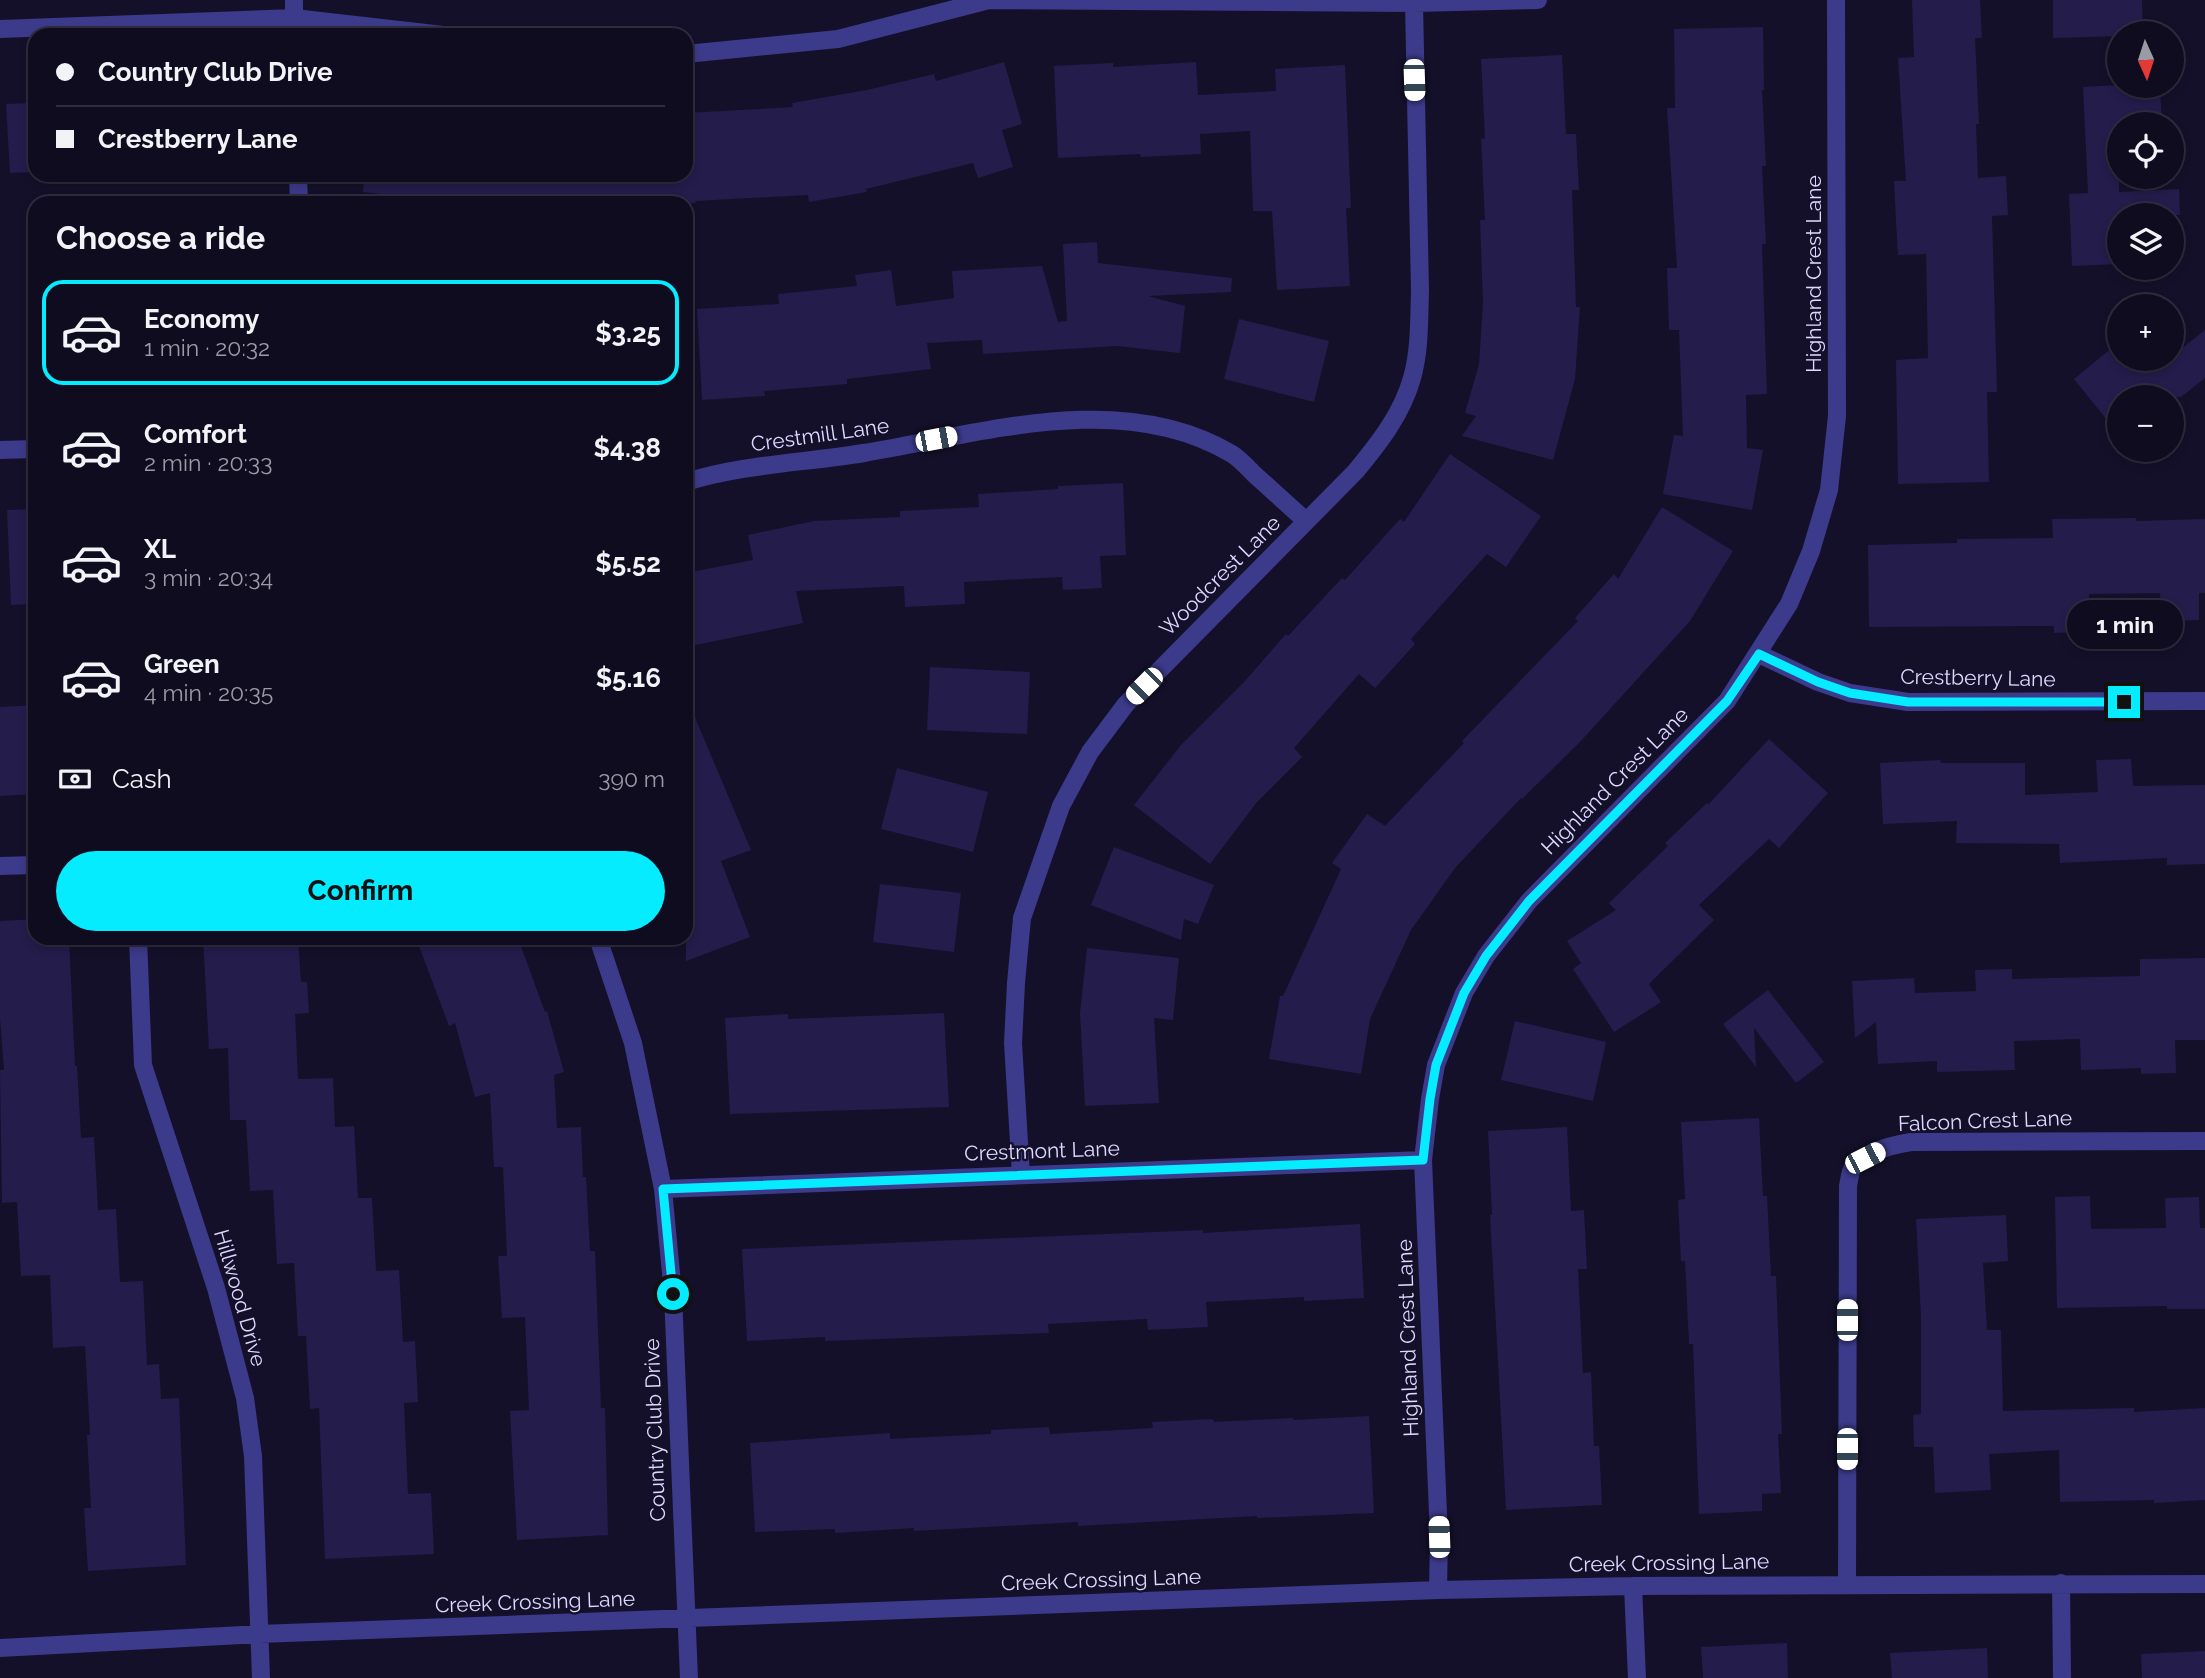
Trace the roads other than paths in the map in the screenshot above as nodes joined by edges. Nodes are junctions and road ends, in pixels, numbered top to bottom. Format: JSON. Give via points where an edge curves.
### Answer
{"nodes":[{"id":1,"x":1538,"y":0,"type":"edge"},
{"id":2,"x":1836,"y":0,"type":"edge"},
{"id":3,"x":1414,"y":3,"type":"junction"},
{"id":4,"x":294,"y":18,"type":"edge"},
{"id":5,"x":382,"y":28,"type":"edge"},
{"id":6,"x":0,"y":29,"type":"edge"},
{"id":7,"x":693,"y":53,"type":"edge"},
{"id":8,"x":28,"y":449,"type":"edge"},
{"id":9,"x":0,"y":450,"type":"edge"},
{"id":10,"x":693,"y":480,"type":"edge"},
{"id":11,"x":1306,"y":521,"type":"junction"},
{"id":12,"x":1759,"y":654,"type":"junction"},
{"id":13,"x":2205,"y":701,"type":"edge"},
{"id":14,"x":28,"y":865,"type":"edge"},
{"id":15,"x":0,"y":866,"type":"edge"},
{"id":16,"x":138,"y":945,"type":"edge"},
{"id":17,"x":600,"y":945,"type":"edge"},
{"id":18,"x":2205,"y":1141,"type":"edge"},
{"id":19,"x":1423,"y":1160,"type":"junction"},
{"id":20,"x":1021,"y":1175,"type":"junction"},
{"id":21,"x":663,"y":1189,"type":"junction"},
{"id":22,"x":2061,"y":1583,"type":"junction"},
{"id":23,"x":2205,"y":1584,"type":"edge"},
{"id":24,"x":1847,"y":1585,"type":"junction"},
{"id":25,"x":1633,"y":1586,"type":"junction"},
{"id":26,"x":1438,"y":1590,"type":"junction"},
{"id":27,"x":685,"y":1619,"type":"junction"},
{"id":28,"x":259,"y":1634,"type":"junction"},
{"id":29,"x":0,"y":1648,"type":"edge"},
{"id":30,"x":261,"y":1678,"type":"edge"},
{"id":31,"x":689,"y":1678,"type":"edge"},
{"id":32,"x":1637,"y":1678,"type":"edge"},
{"id":33,"x":2062,"y":1678,"type":"edge"}],
"edges":[{"from":1,"to":3,"type":"street"},
{"from":2,"to":12,"type":"street","name":"Highland Crest Lane","via":[[1837,415],[1829,489],[1789,604]]},
{"from":3,"to":7,"type":"street","via":[[989,1],[838,39]]},
{"from":3,"to":11,"type":"street","name":"Woodcrest Lane","via":[[1420,291],[1413,377],[1384,437]]},
{"from":4,"to":5,"type":"street"},
{"from":4,"to":6,"type":"street"},
{"from":8,"to":9,"type":"street"},
{"from":10,"to":11,"type":"street","name":"Crestmill Lane","via":[[1008,425],[1136,423],[1167,428],[1234,455]]},
{"from":11,"to":20,"type":"street","name":"Woodcrest Lane","via":[[1126,704],[1090,752],[1061,806],[1022,918],[1013,1044]]},
{"from":12,"to":13,"type":"street","name":"Crestberry Lane","via":[[1850,693],[1908,702]]},
{"from":12,"to":19,"type":"street","name":"Highland Crest Lane","via":[[1727,701],[1529,901],[1486,956],[1464,993],[1436,1065]]},
{"from":14,"to":15,"type":"street"},
{"from":16,"to":28,"type":"street","name":"Hillwood Drive","via":[[143,1065],[216,1288],[245,1398],[253,1456]]},
{"from":17,"to":21,"type":"street","name":"Country Club Drive","via":[[633,1043]]},
{"from":18,"to":24,"type":"street","name":"Falcon Crest Lane","via":[[1911,1142],[1891,1145],[1852,1169],[1847,1186]]},
{"from":19,"to":20,"type":"street","name":"Crestmont Lane"},
{"from":19,"to":26,"type":"street","name":"Highland Crest Lane"},
{"from":20,"to":21,"type":"street","name":"Crestmont Lane"},
{"from":21,"to":27,"type":"street","name":"Country Club Drive","via":[[673,1294]]},
{"from":22,"to":23,"type":"street","name":"Creek Crossing Lane"},
{"from":22,"to":24,"type":"street","name":"Creek Crossing Lane"},
{"from":22,"to":33,"type":"street"},
{"from":24,"to":25,"type":"street","name":"Creek Crossing Lane"},
{"from":25,"to":26,"type":"street","name":"Creek Crossing Lane"},
{"from":25,"to":32,"type":"street"},
{"from":26,"to":27,"type":"street","name":"Creek Crossing Lane"},
{"from":27,"to":28,"type":"street","name":"Creek Crossing Lane"},
{"from":27,"to":31,"type":"street","name":"Country Club Drive"},
{"from":28,"to":29,"type":"street","name":"Creek Crossing Lane"},
{"from":28,"to":30,"type":"street","name":"Hillwood Drive"}]}
